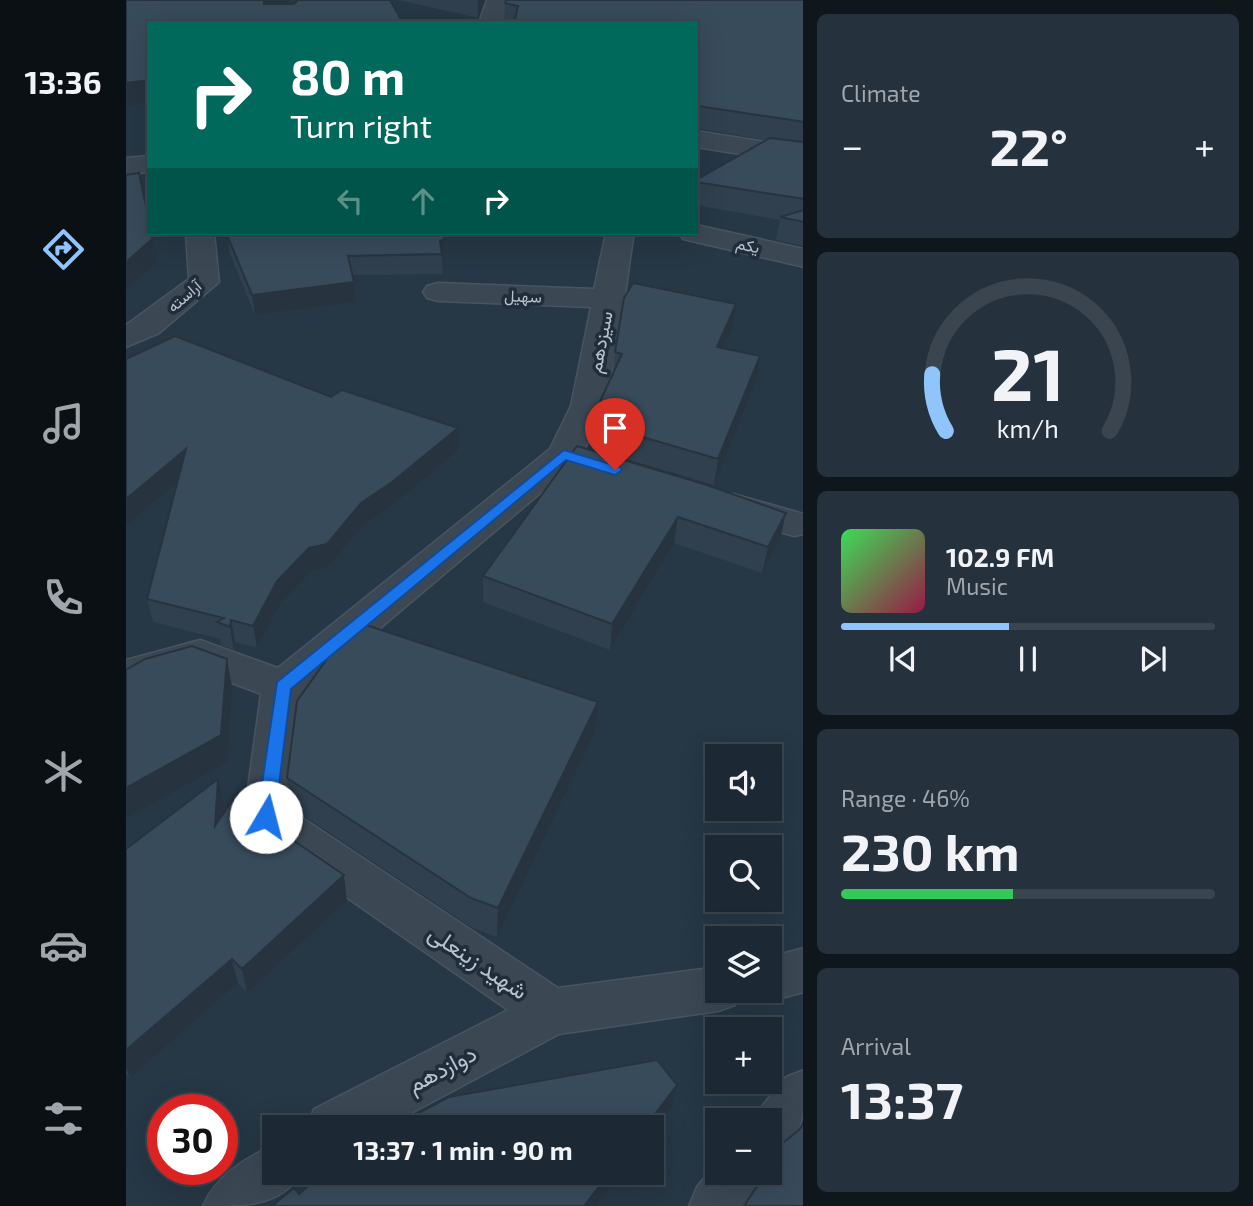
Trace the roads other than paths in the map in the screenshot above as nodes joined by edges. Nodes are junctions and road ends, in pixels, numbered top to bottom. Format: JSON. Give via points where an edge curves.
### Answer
{"nodes":[{"id":1,"x":498,"y":0,"type":"edge"},
{"id":2,"x":491,"y":21,"type":"edge"},
{"id":3,"x":700,"y":143,"type":"edge"},
{"id":4,"x":803,"y":156,"type":"edge"},
{"id":5,"x":147,"y":163,"type":"edge"},
{"id":6,"x":126,"y":166,"type":"edge"},
{"id":7,"x":698,"y":234,"type":"edge"},
{"id":8,"x":200,"y":235,"type":"edge"},
{"id":9,"x":620,"y":235,"type":"edge"},
{"id":10,"x":803,"y":258,"type":"edge"},
{"id":11,"x":438,"y":292,"type":"dead end"},
{"id":12,"x":608,"y":299,"type":"junction"},
{"id":13,"x":126,"y":338,"type":"edge"},
{"id":14,"x":704,"y":497,"type":"edge"},
{"id":15,"x":794,"y":524,"type":"dead end"},
{"id":16,"x":126,"y":675,"type":"edge"},
{"id":17,"x":283,"y":686,"type":"junction"},
{"id":18,"x":803,"y":970,"type":"edge"},
{"id":19,"x":782,"y":976,"type":"edge"},
{"id":20,"x":705,"y":991,"type":"edge"},
{"id":21,"x":552,"y":1012,"type":"junction"},
{"id":22,"x":803,"y":1095,"type":"edge"},
{"id":23,"x":356,"y":1115,"type":"edge"},
{"id":24,"x":782,"y":1122,"type":"edge"},
{"id":25,"x":262,"y":1182,"type":"edge"},
{"id":26,"x":733,"y":1185,"type":"edge"},
{"id":27,"x":230,"y":1206,"type":"edge"},
{"id":28,"x":716,"y":1206,"type":"edge"}],
"edges":[{"from":1,"to":2,"type":"street"},
{"from":3,"to":4,"type":"street"},
{"from":5,"to":6,"type":"street"},
{"from":7,"to":10,"type":"street","name":"یکم"},
{"from":8,"to":13,"type":"street","name":"آراسته","via":[[205,282]]},
{"from":9,"to":12,"type":"street","name":"سیزدهم"},
{"from":11,"to":12,"type":"street","name":"سهیل"},
{"from":12,"to":17,"type":"street","name":"سیزدهم","via":[[577,459]]},
{"from":14,"to":15,"type":"street"},
{"from":16,"to":17,"type":"street","via":[[200,655]]},
{"from":17,"to":21,"type":"street","name":"شهید زینعلی","via":[[266,817]]},
{"from":18,"to":19,"type":"street"},
{"from":20,"to":21,"type":"street"},
{"from":21,"to":23,"type":"street","name":"دوازدهم"},
{"from":22,"to":24,"type":"street"},
{"from":25,"to":27,"type":"street"},
{"from":26,"to":28,"type":"street"}]}
